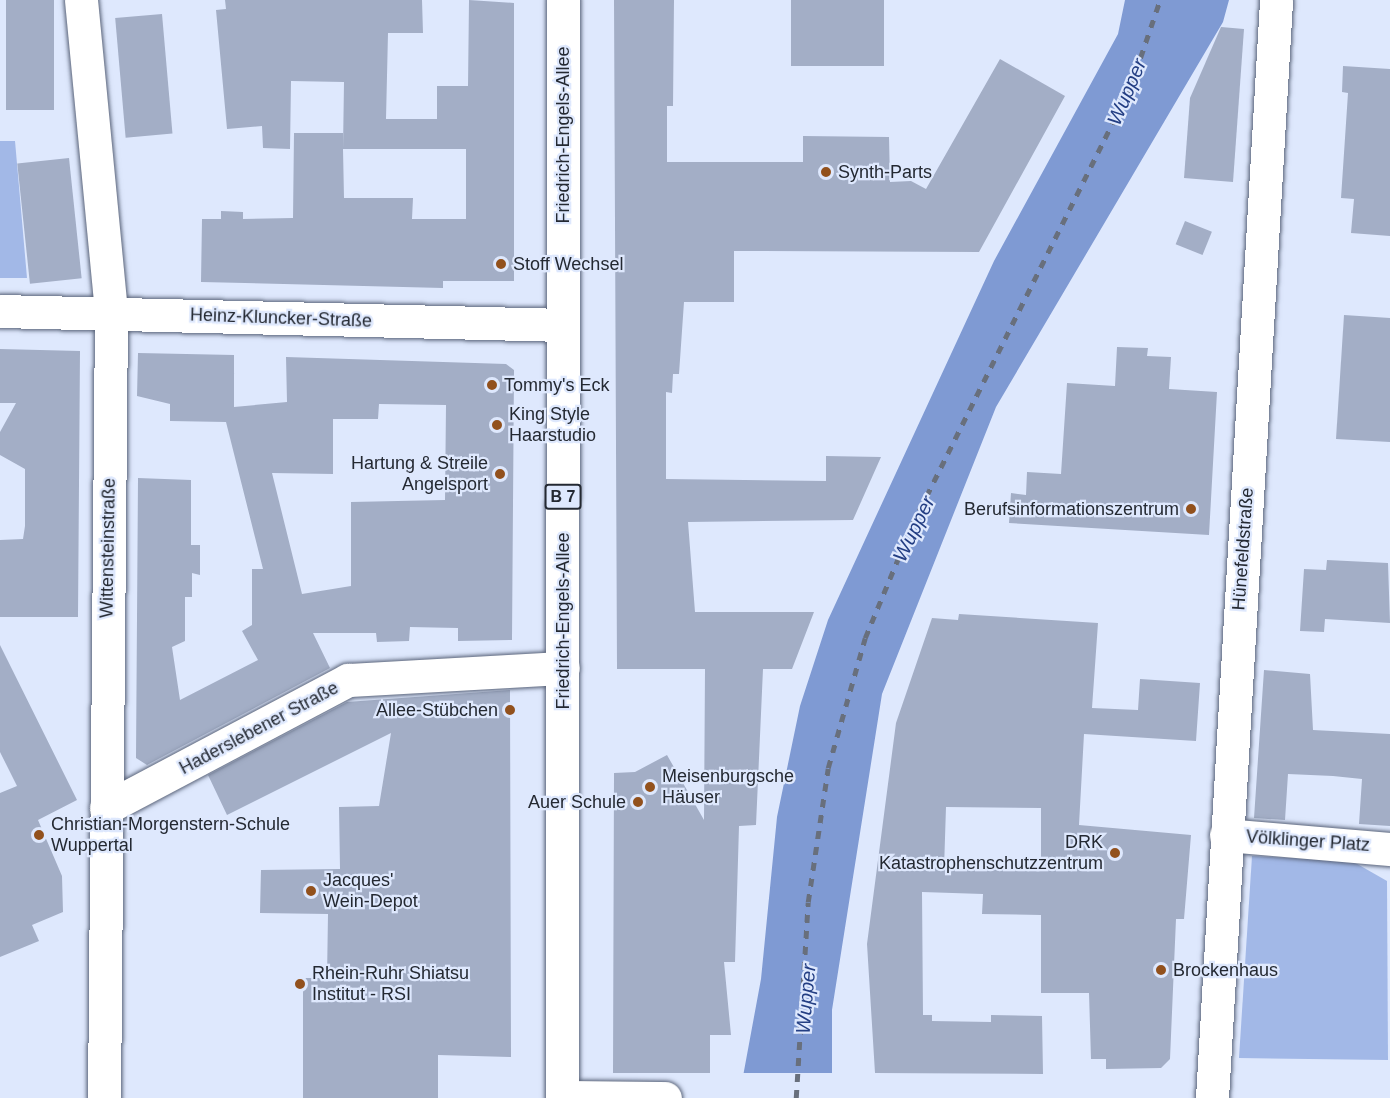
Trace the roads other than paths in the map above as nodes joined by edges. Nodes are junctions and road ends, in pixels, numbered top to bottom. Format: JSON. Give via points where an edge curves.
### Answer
{"nodes":[{"id":1,"x":81,"y":0,"type":"edge"},
{"id":2,"x":563,"y":0,"type":"edge"},
{"id":3,"x":1276,"y":0,"type":"edge"},
{"id":4,"x":0,"y":311,"type":"edge"},
{"id":5,"x":111,"y":313,"type":"junction"},
{"id":6,"x":563,"y":325,"type":"junction"},
{"id":7,"x":563,"y":668,"type":"junction"},
{"id":8,"x":106,"y":808,"type":"junction"},
{"id":9,"x":1226,"y":835,"type":"junction"},
{"id":10,"x":1390,"y":849,"type":"edge"},
{"id":11,"x":562,"y":1097,"type":"edge"},
{"id":12,"x":104,"y":1098,"type":"edge"},
{"id":13,"x":665,"y":1098,"type":"edge"},
{"id":14,"x":1212,"y":1098,"type":"edge"}],
"edges":[{"from":1,"to":5,"type":"street","name":"Wittensteinstraße"},
{"from":2,"to":6,"type":"street","name":"Friedrich-Engels-Allee","number":"B 7"},
{"from":3,"to":9,"type":"street","name":"Hünefeldstraße"},
{"from":4,"to":5,"type":"street","name":"Heinz-Kluncker-Straße"},
{"from":5,"to":6,"type":"street","name":"Heinz-Kluncker-Straße"},
{"from":5,"to":8,"type":"street","name":"Wittensteinstraße"},
{"from":6,"to":7,"type":"street","name":"Friedrich-Engels-Allee","number":"B 7"},
{"from":7,"to":8,"type":"street","name":"Haderslebener Straße","via":[[348,680]]},
{"from":7,"to":11,"type":"street","name":"Friedrich-Engels-Allee","number":"B 7"},
{"from":8,"to":12,"type":"street","name":"Wittensteinstraße"},
{"from":9,"to":10,"type":"street","name":"Völklinger Platz"},
{"from":9,"to":14,"type":"street","name":"Hünefeldstraße"},
{"from":11,"to":13,"type":"street"}]}
